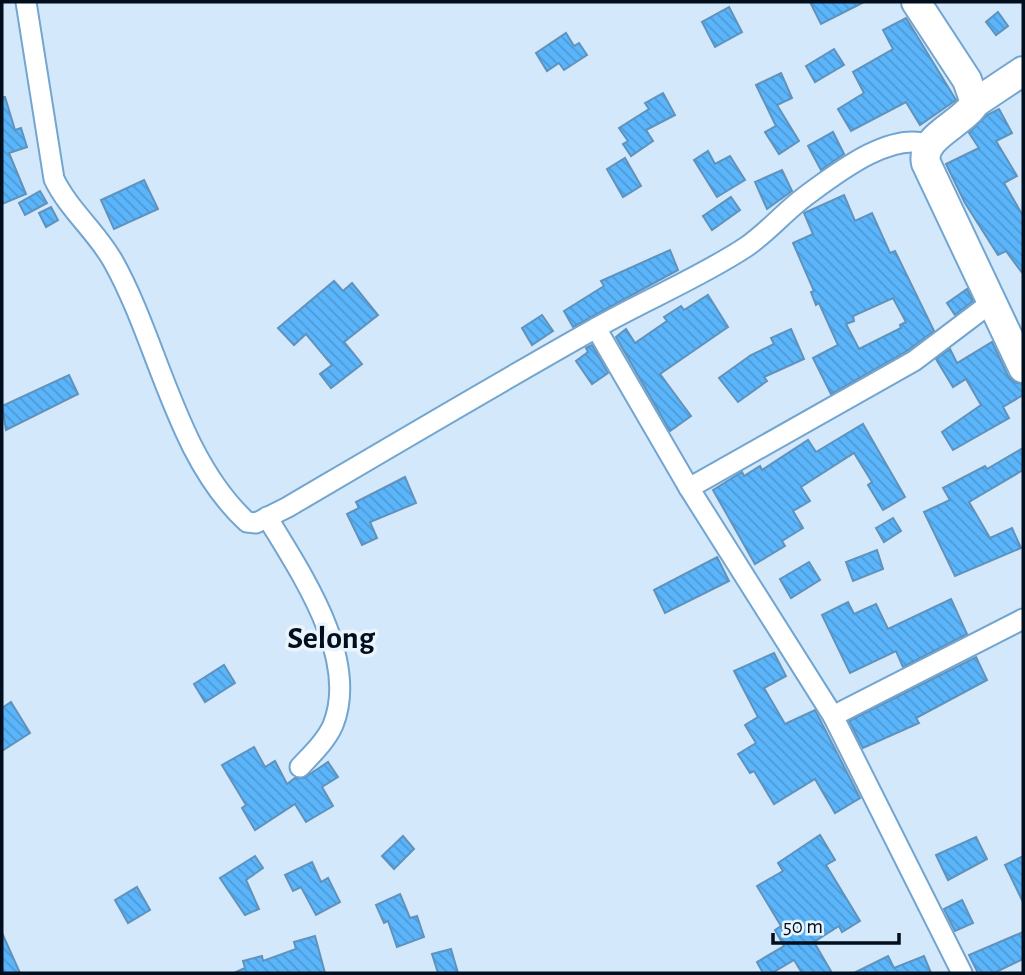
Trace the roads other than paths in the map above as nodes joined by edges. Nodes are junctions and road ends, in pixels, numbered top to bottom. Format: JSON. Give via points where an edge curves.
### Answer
{"nodes":[{"id":1,"x":26,"y":2,"type":"edge"},
{"id":2,"x":916,"y":2,"type":"edge"},
{"id":3,"x":1023,"y":71,"type":"edge"},
{"id":4,"x":975,"y":103,"type":"junction"},
{"id":5,"x":929,"y":145,"type":"junction"},
{"id":6,"x":992,"y":302,"type":"junction"},
{"id":7,"x":596,"y":328,"type":"junction"},
{"id":8,"x":1023,"y":368,"type":"edge"},
{"id":9,"x":688,"y":488,"type":"junction"},
{"id":10,"x":267,"y":517,"type":"junction"},
{"id":11,"x":1023,"y":619,"type":"edge"},
{"id":12,"x":833,"y":716,"type":"junction"},
{"id":13,"x":300,"y":767,"type":"dead end"},
{"id":14,"x":962,"y":973,"type":"edge"}],
"edges":[{"from":1,"to":10,"type":"street","via":[[54,179],[64,199],[92,228],[114,262],[172,401],[208,472],[247,522]]},
{"from":2,"to":4,"type":"street","via":[[967,80]]},
{"from":3,"to":4,"type":"street"},
{"from":4,"to":5,"type":"street"},
{"from":5,"to":6,"type":"street","via":[[926,163]]},
{"from":5,"to":7,"type":"street","via":[[902,141],[857,162],[791,207],[749,245]]},
{"from":6,"to":8,"type":"street"},
{"from":6,"to":9,"type":"street","via":[[924,354]]},
{"from":7,"to":9,"type":"street"},
{"from":7,"to":10,"type":"street"},
{"from":9,"to":12,"type":"street"},
{"from":10,"to":13,"type":"street","via":[[308,586],[334,648],[339,681],[332,725]]},
{"from":11,"to":12,"type":"street"},
{"from":12,"to":14,"type":"street"}]}
